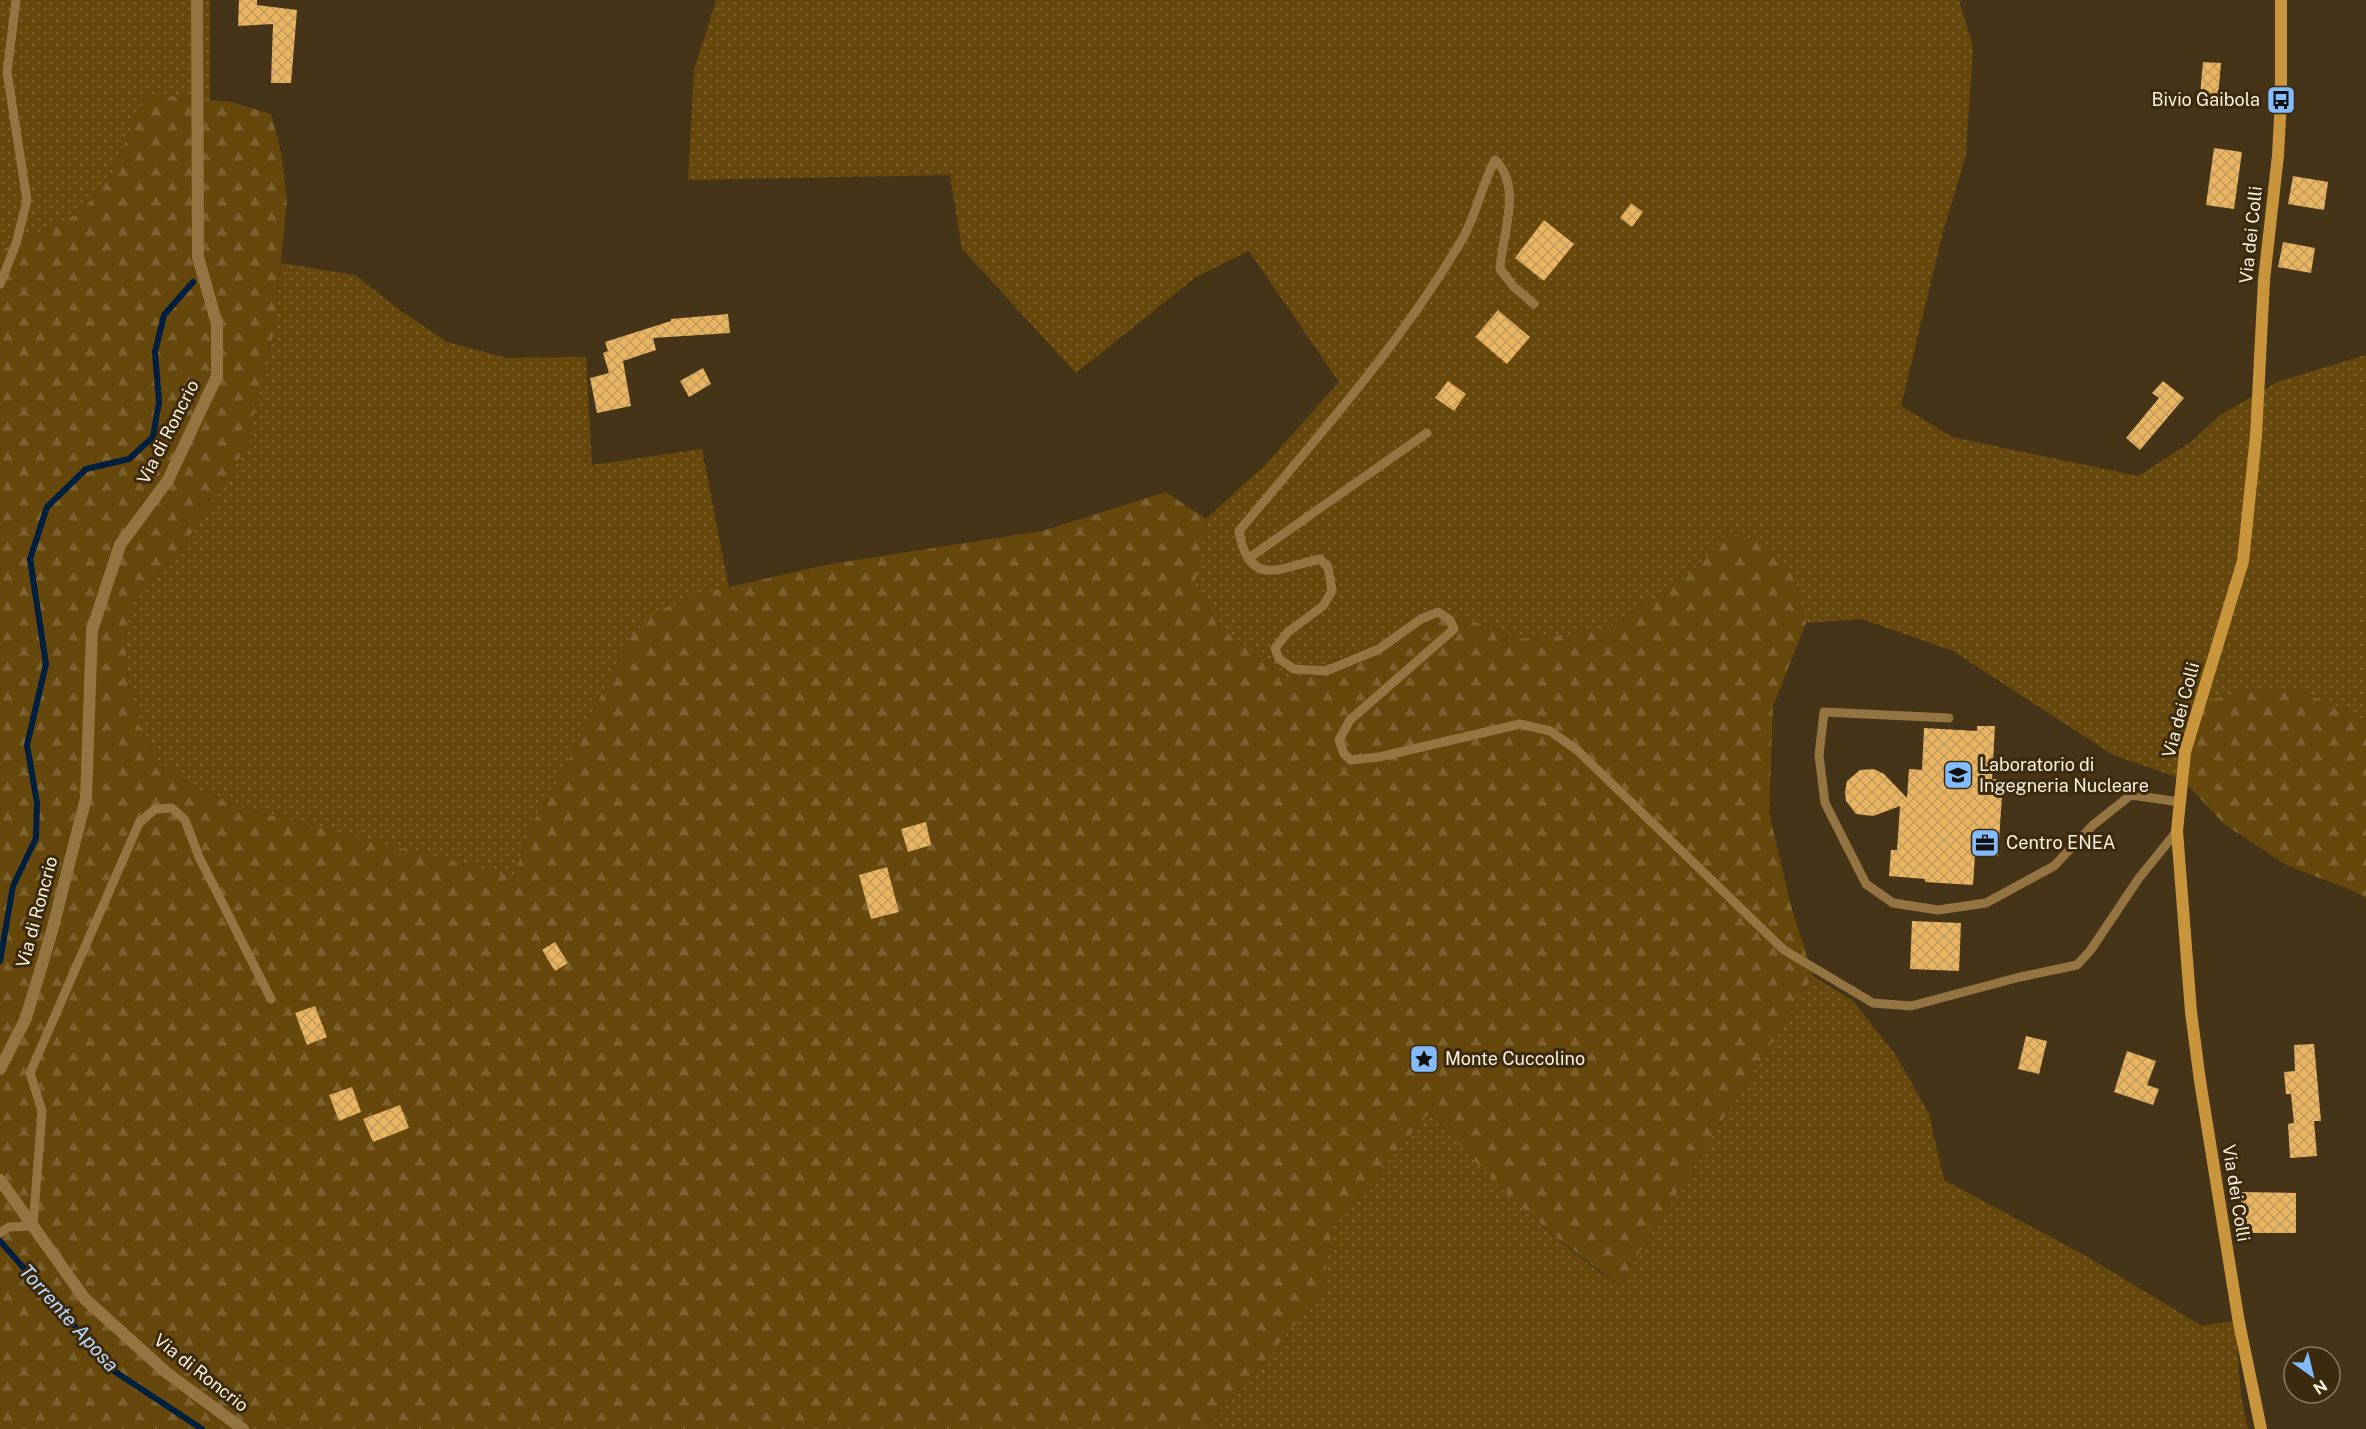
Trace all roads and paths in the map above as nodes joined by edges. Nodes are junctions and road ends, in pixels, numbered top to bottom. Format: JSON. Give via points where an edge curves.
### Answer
{"nodes":[{"id":1,"x":16,"y":0,"type":"edge"},
{"id":2,"x":197,"y":0,"type":"edge"},
{"id":3,"x":2280,"y":0,"type":"edge"},
{"id":4,"x":0,"y":284,"type":"edge"},
{"id":5,"x":1534,"y":304,"type":"dead end"},
{"id":6,"x":1427,"y":433,"type":"dead end"},
{"id":7,"x":1249,"y":558,"type":"junction"},
{"id":8,"x":1949,"y":718,"type":"dead end"},
{"id":9,"x":2180,"y":802,"type":"junction"},
{"id":10,"x":2177,"y":831,"type":"junction"},
{"id":11,"x":271,"y":999,"type":"dead end"},
{"id":12,"x":0,"y":1069,"type":"edge"},
{"id":13,"x":0,"y":1180,"type":"edge"},
{"id":14,"x":33,"y":1226,"type":"junction"},
{"id":15,"x":0,"y":1233,"type":"edge"},
{"id":16,"x":243,"y":1429,"type":"edge"},
{"id":17,"x":2261,"y":1429,"type":"edge"}],
"edges":[{"from":1,"to":4,"type":"lane","via":[[7,72],[27,200]]},
{"from":2,"to":12,"type":"street","name":"Via di Roncrio","via":[[198,257],[217,324],[217,376],[168,480],[120,545],[92,630],[86,798],[26,1018]]},
{"from":3,"to":9,"type":"main road","name":"Via dei Colli","via":[[2278,155],[2264,280],[2256,436],[2243,561],[2185,752]]},
{"from":5,"to":7,"type":"lane","via":[[1500,269],[1510,203],[1504,168],[1495,160],[1466,233],[1420,306],[1364,381],[1239,531],[1242,550]]},
{"from":6,"to":7,"type":"lane"},
{"from":7,"to":10,"type":"lane","via":[[1256,567],[1268,572],[1320,559],[1328,567],[1332,591],[1323,606],[1288,632],[1275,648],[1279,659],[1294,669],[1326,671],[1379,649],[1421,619],[1438,612],[1450,620],[1454,629],[1350,720],[1339,740],[1351,760],[1520,724],[1550,731],[1577,750],[1784,950],[1873,1002],[1911,1006],[2077,965]]},
{"from":8,"to":9,"type":"lane","via":[[1824,712],[1818,755],[1826,803],[1866,884],[1893,903],[1938,910],[1986,903],[2054,866],[2093,825],[2131,795]]},
{"from":9,"to":10,"type":"main road","name":"Via dei Colli"},
{"from":10,"to":17,"type":"main road","name":"Via dei Colli","via":[[2200,1081],[2239,1323]]},
{"from":11,"to":14,"type":"lane","via":[[199,857],[185,820],[172,808],[155,809],[139,823],[30,1073],[42,1111]]},
{"from":13,"to":14,"type":"street","name":"Via di Roncrio"},
{"from":14,"to":15,"type":"lane","via":[[9,1227]]},
{"from":14,"to":16,"type":"street","name":"Via di Roncrio","via":[[85,1299],[167,1373]]}]}
